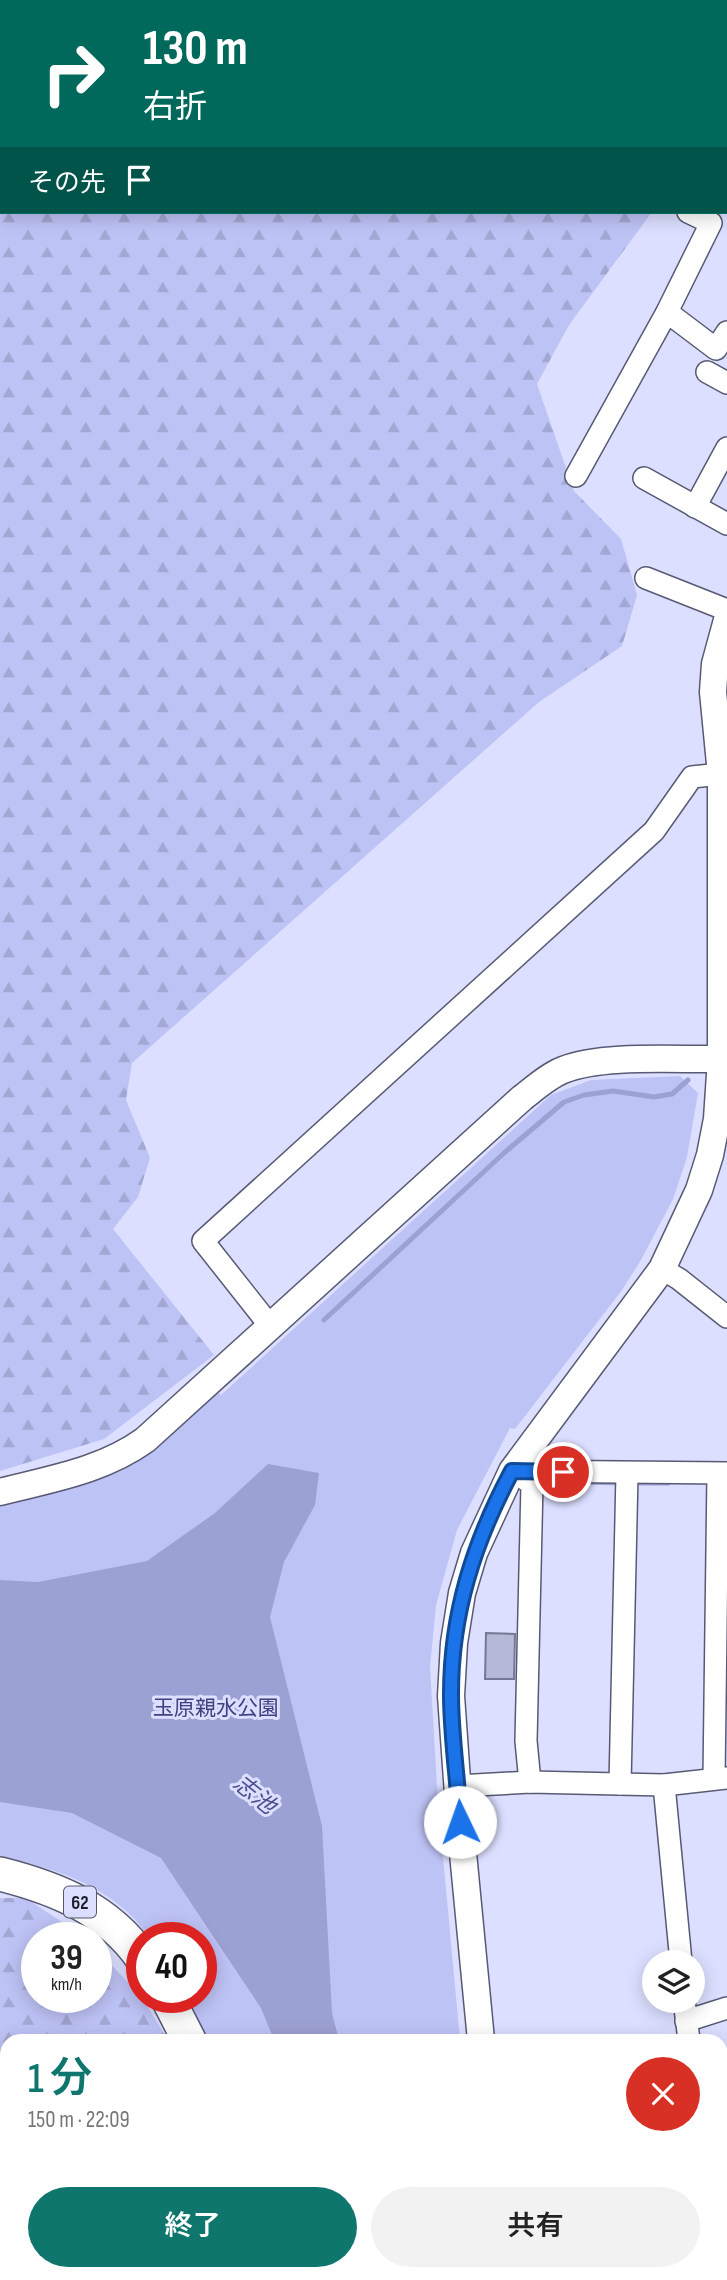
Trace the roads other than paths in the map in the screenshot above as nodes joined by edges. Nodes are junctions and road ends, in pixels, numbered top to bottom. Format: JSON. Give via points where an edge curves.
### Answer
{"nodes":[{"id":1,"x":692,"y":214,"type":"edge"},
{"id":2,"x":667,"y":312,"type":"junction"},
{"id":3,"x":727,"y":332,"type":"edge"},
{"id":4,"x":707,"y":372,"type":"dead end"},
{"id":5,"x":727,"y":383,"type":"edge"},
{"id":6,"x":727,"y":448,"type":"edge"},
{"id":7,"x":576,"y":476,"type":"dead end"},
{"id":8,"x":644,"y":478,"type":"dead end"},
{"id":9,"x":695,"y":507,"type":"junction"},
{"id":10,"x":727,"y":524,"type":"edge"},
{"id":11,"x":646,"y":578,"type":"dead end"},
{"id":12,"x":727,"y":610,"type":"edge"},
{"id":13,"x":727,"y":620,"type":"edge"},
{"id":14,"x":715,"y":706,"type":"junction"},
{"id":15,"x":727,"y":735,"type":"edge"},
{"id":16,"x":721,"y":774,"type":"junction"},
{"id":17,"x":724,"y":946,"type":"edge"},
{"id":18,"x":721,"y":1059,"type":"junction"},
{"id":19,"x":662,"y":1269,"type":"junction"},
{"id":20,"x":727,"y":1317,"type":"edge"},
{"id":21,"x":271,"y":1327,"type":"junction"},
{"id":22,"x":512,"y":1471,"type":"junction"},
{"id":23,"x":720,"y":1478,"type":"edge"},
{"id":24,"x":626,"y":1480,"type":"junction"},
{"id":25,"x":0,"y":1492,"type":"edge"},
{"id":26,"x":721,"y":1654,"type":"edge"},
{"id":27,"x":721,"y":1778,"type":"edge"},
{"id":28,"x":530,"y":1782,"type":"junction"},
{"id":29,"x":620,"y":1784,"type":"junction"},
{"id":30,"x":664,"y":1785,"type":"junction"},
{"id":31,"x":458,"y":1786,"type":"junction"},
{"id":32,"x":0,"y":1874,"type":"edge"},
{"id":33,"x":126,"y":1940,"type":"edge"},
{"id":34,"x":680,"y":1950,"type":"edge"},
{"id":35,"x":727,"y":2008,"type":"edge"},
{"id":36,"x":175,"y":2013,"type":"edge"},
{"id":37,"x":687,"y":2020,"type":"edge"},
{"id":38,"x":186,"y":2034,"type":"edge"},
{"id":39,"x":480,"y":2034,"type":"edge"}],
"edges":[{"from":1,"to":2,"type":"street","via":[[711,223]]},
{"from":2,"to":3,"type":"street","via":[[716,349]]},
{"from":2,"to":7,"type":"street"},
{"from":4,"to":5,"type":"street"},
{"from":6,"to":9,"type":"street"},
{"from":8,"to":9,"type":"street"},
{"from":9,"to":10,"type":"street"},
{"from":11,"to":12,"type":"street"},
{"from":13,"to":14,"type":"street","via":[[715,664]]},
{"from":14,"to":15,"type":"street"},
{"from":14,"to":16,"type":"street"},
{"from":16,"to":17,"type":"street"},
{"from":16,"to":21,"type":"street","via":[[692,777],[654,831],[203,1241]]},
{"from":17,"to":18,"type":"street"},
{"from":18,"to":19,"type":"street","via":[[710,1155]]},
{"from":18,"to":21,"type":"street","via":[[592,1062],[561,1071],[512,1107]]},
{"from":19,"to":20,"type":"street"},
{"from":19,"to":22,"type":"street"},
{"from":21,"to":25,"type":"street","via":[[127,1453],[89,1469]]},
{"from":22,"to":24,"type":"street"},
{"from":22,"to":28,"type":"street","via":[[532,1484],[526,1741]]},
{"from":22,"to":31,"type":"street","via":[[483,1531],[462,1593],[453,1643],[451,1696]]},
{"from":23,"to":24,"type":"street"},
{"from":23,"to":26,"type":"street"},
{"from":24,"to":29,"type":"street"},
{"from":26,"to":27,"type":"street"},
{"from":27,"to":30,"type":"street"},
{"from":28,"to":29,"type":"street"},
{"from":28,"to":31,"type":"street"},
{"from":29,"to":30,"type":"street"},
{"from":30,"to":34,"type":"street"},
{"from":31,"to":39,"type":"street"},
{"from":32,"to":33,"type":"main road","number":"62","via":[[58,1891],[83,1904]]},
{"from":35,"to":37,"type":"street"},
{"from":36,"to":38,"type":"main road"}]}
